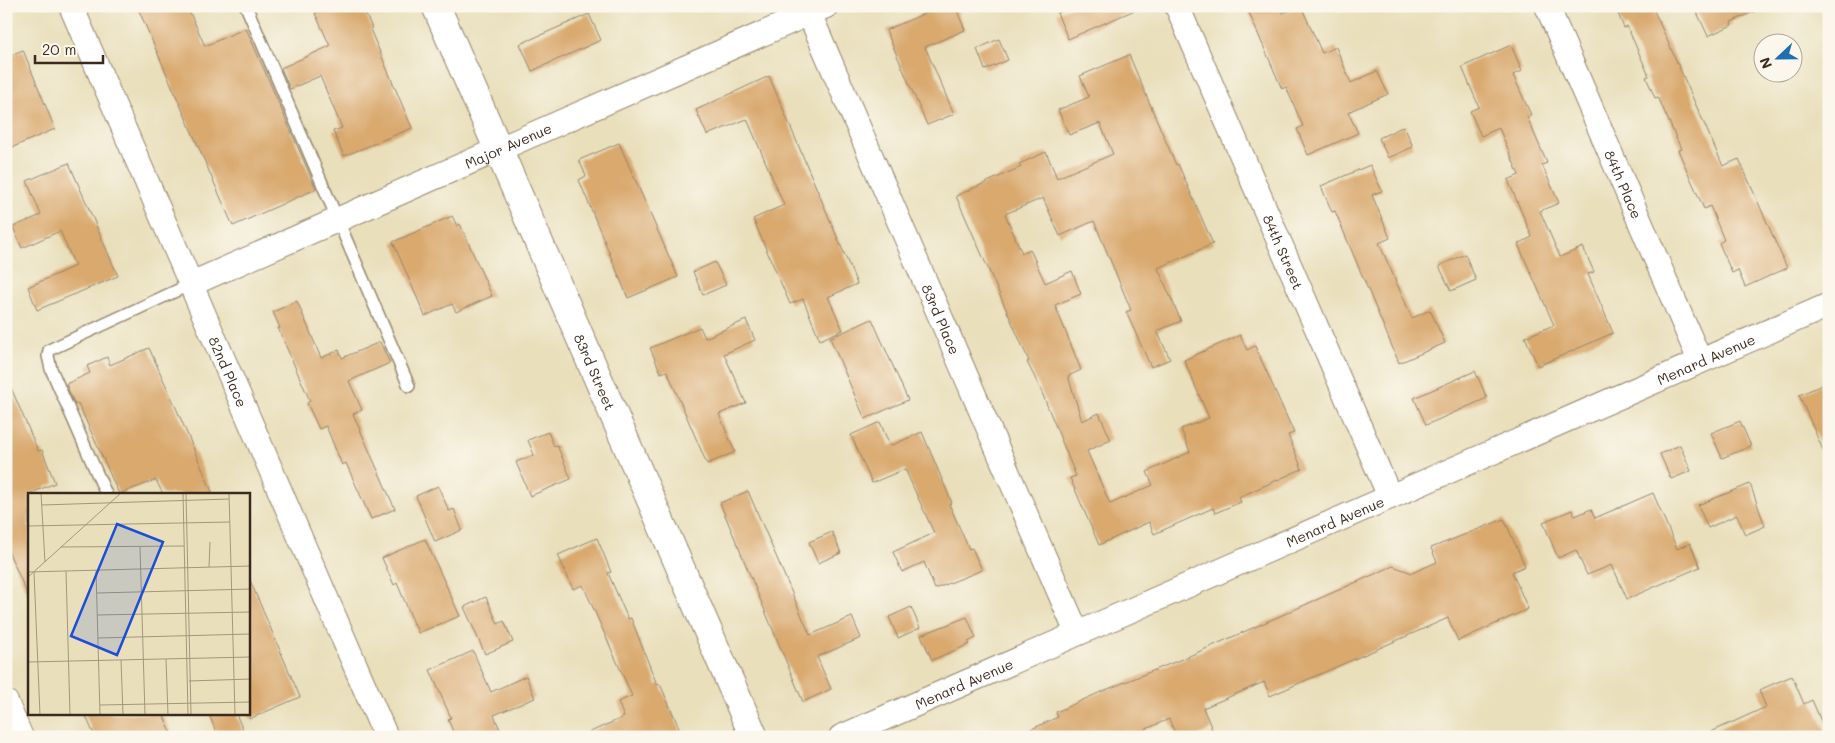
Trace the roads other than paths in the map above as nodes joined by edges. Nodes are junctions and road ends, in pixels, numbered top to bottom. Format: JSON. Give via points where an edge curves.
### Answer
{"nodes":[{"id":1,"x":71,"y":6,"type":"edge"},
{"id":2,"x":246,"y":6,"type":"edge"},
{"id":3,"x":436,"y":6,"type":"edge"},
{"id":4,"x":1177,"y":6,"type":"edge"},
{"id":5,"x":1547,"y":6,"type":"edge"},
{"id":6,"x":814,"y":9,"type":"edge"},
{"id":7,"x":498,"y":148,"type":"junction"},
{"id":8,"x":338,"y":219,"type":"junction"},
{"id":9,"x":191,"y":284,"type":"junction"},
{"id":10,"x":1829,"y":305,"type":"edge"},
{"id":11,"x":1700,"y":361,"type":"junction"},
{"id":12,"x":409,"y":386,"type":"dead end"},
{"id":13,"x":106,"y":493,"type":"edge"},
{"id":14,"x":1390,"y":497,"type":"junction"},
{"id":15,"x":1077,"y":633,"type":"junction"},
{"id":16,"x":6,"y":702,"type":"edge"},
{"id":17,"x":21,"y":737,"type":"edge"},
{"id":18,"x":386,"y":737,"type":"edge"},
{"id":19,"x":754,"y":737,"type":"edge"},
{"id":20,"x":841,"y":737,"type":"edge"}],
"edges":[{"from":1,"to":9,"type":"street","name":"82nd Place"},
{"from":2,"to":8,"type":"lane"},
{"from":3,"to":7,"type":"street","name":"83rd Street"},
{"from":4,"to":14,"type":"street","name":"84th Street"},
{"from":5,"to":11,"type":"street","name":"84th Place"},
{"from":6,"to":7,"type":"street","name":"Major Avenue"},
{"from":6,"to":15,"type":"street","name":"83rd Place"},
{"from":7,"to":8,"type":"street","name":"Major Avenue"},
{"from":7,"to":19,"type":"street","name":"83rd Street"},
{"from":8,"to":9,"type":"street","name":"Major Avenue"},
{"from":8,"to":12,"type":"lane"},
{"from":9,"to":13,"type":"lane","via":[[49,350],[51,369]]},
{"from":9,"to":18,"type":"street","name":"82nd Place"},
{"from":10,"to":11,"type":"street","name":"Menard Avenue"},
{"from":11,"to":14,"type":"street","name":"Menard Avenue"},
{"from":14,"to":15,"type":"street","name":"Menard Avenue"},
{"from":15,"to":20,"type":"street","name":"Menard Avenue"},
{"from":16,"to":17,"type":"street"}]}
